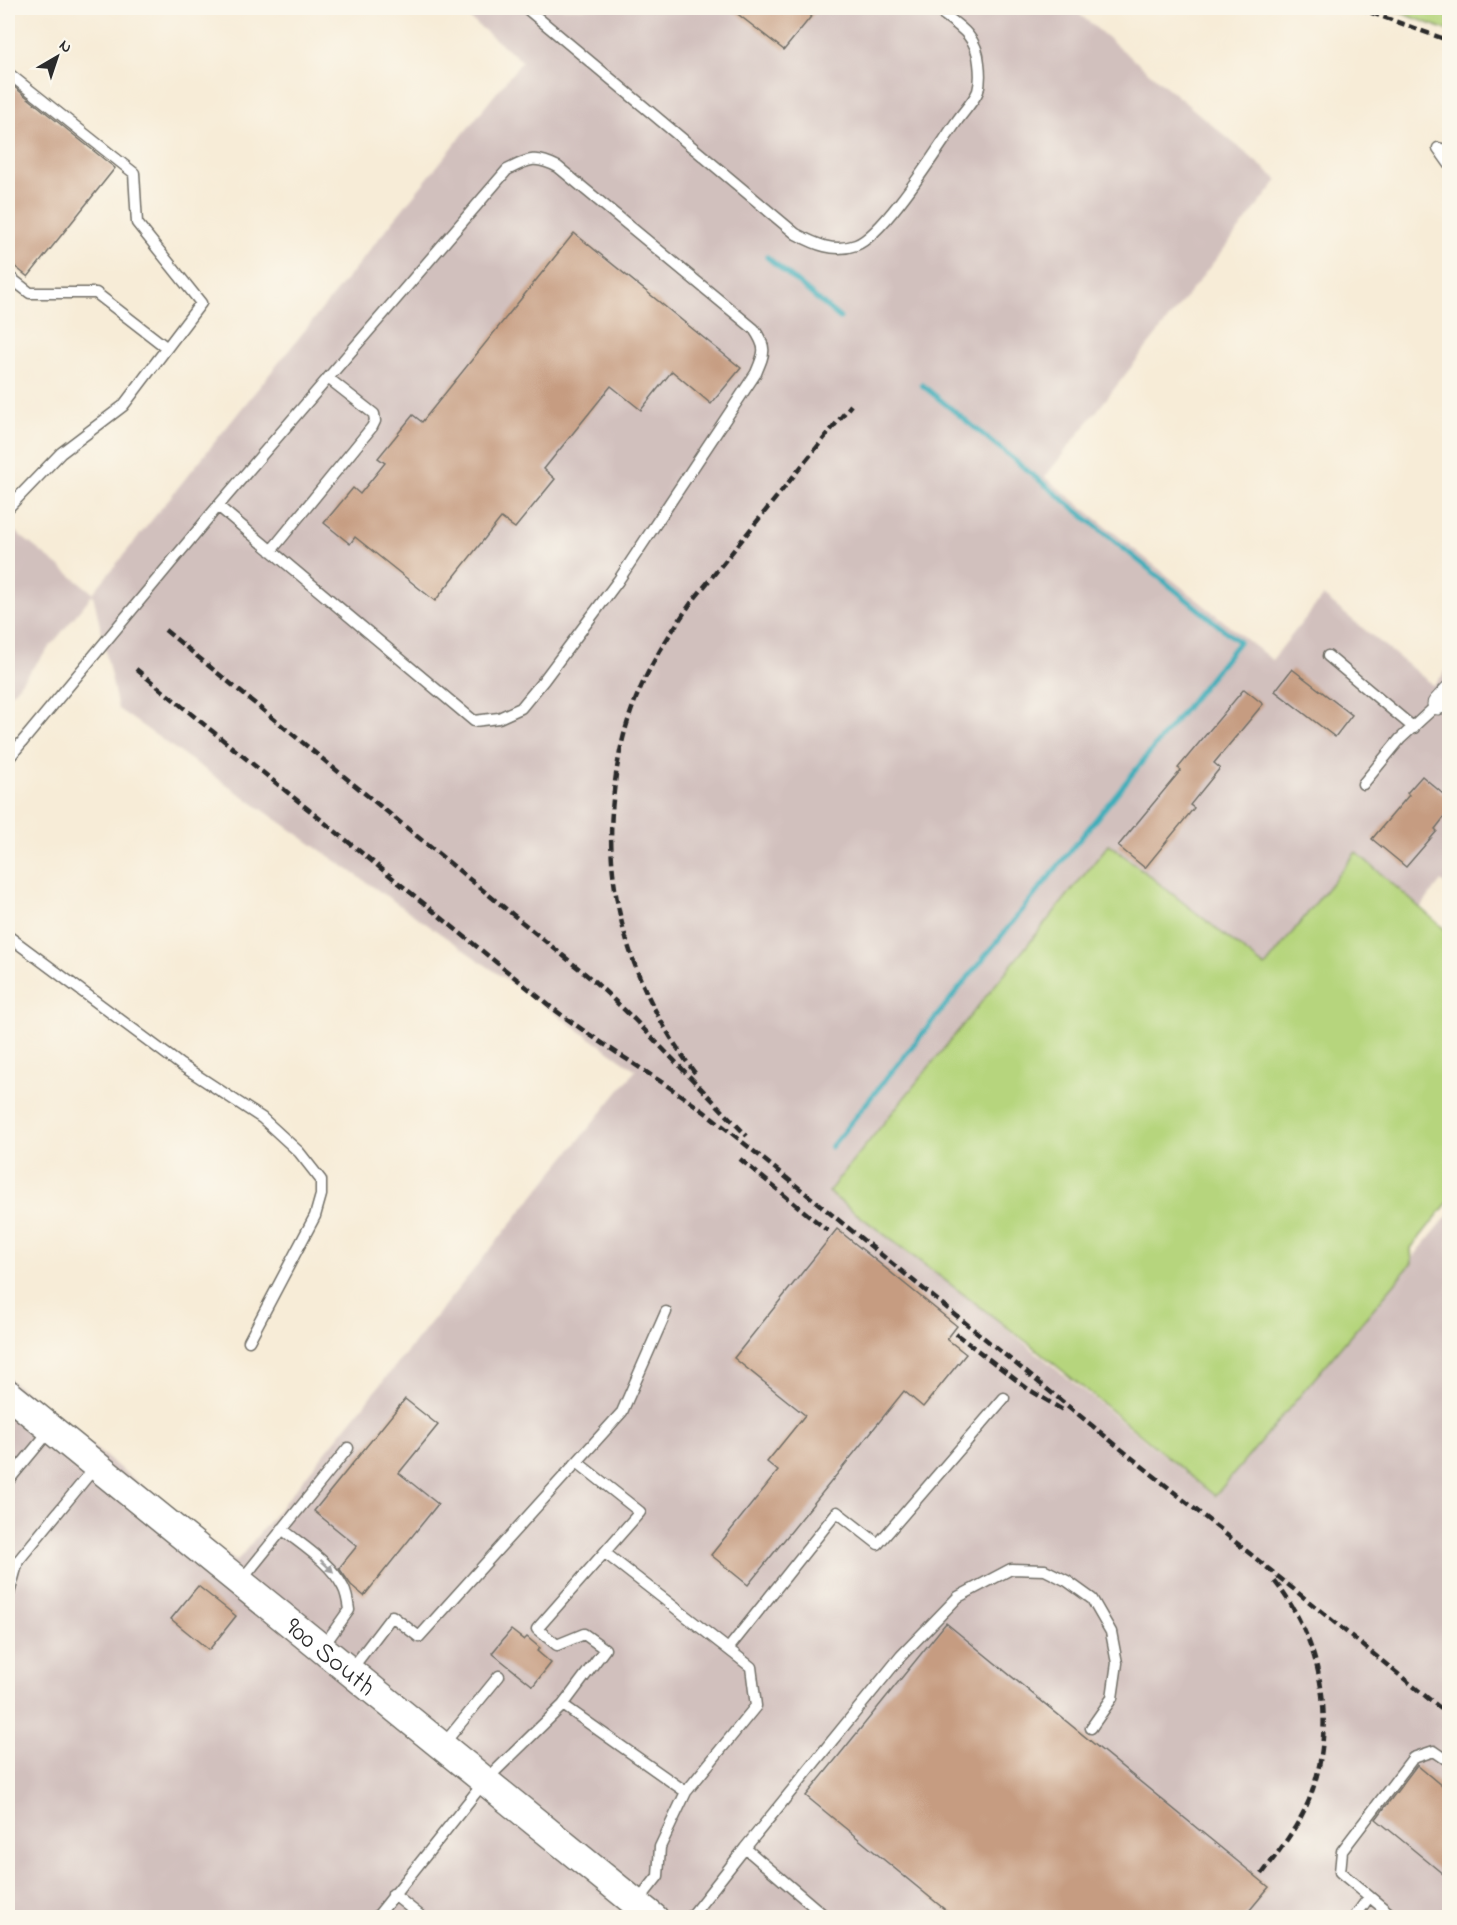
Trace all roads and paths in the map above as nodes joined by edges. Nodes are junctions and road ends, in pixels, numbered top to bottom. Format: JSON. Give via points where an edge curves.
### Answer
{"nodes":[{"id":1,"x":526,"y":8,"type":"edge"},
{"id":2,"x":939,"y":11,"type":"dead end"},
{"id":3,"x":8,"y":73,"type":"edge"},
{"id":4,"x":1449,"y":151,"type":"edge"},
{"id":5,"x":1449,"y":165,"type":"edge"},
{"id":6,"x":8,"y":276,"type":"edge"},
{"id":7,"x":167,"y":348,"type":"junction"},
{"id":8,"x":328,"y":378,"type":"junction"},
{"id":9,"x":218,"y":506,"type":"junction"},
{"id":10,"x":8,"y":508,"type":"edge"},
{"id":11,"x":271,"y":551,"type":"junction"},
{"id":12,"x":1328,"y":656,"type":"dead end"},
{"id":13,"x":1444,"y":698,"type":"edge"},
{"id":14,"x":1414,"y":728,"type":"junction"},
{"id":15,"x":8,"y":759,"type":"edge"},
{"id":16,"x":1363,"y":784,"type":"dead end"},
{"id":17,"x":8,"y":936,"type":"edge"},
{"id":18,"x":666,"y":1312,"type":"dead end"},
{"id":19,"x":249,"y":1341,"type":"dead end"},
{"id":20,"x":8,"y":1394,"type":"edge"},
{"id":21,"x":1004,"y":1398,"type":"dead end"},
{"id":22,"x":51,"y":1429,"type":"junction"},
{"id":23,"x":348,"y":1448,"type":"dead end"},
{"id":24,"x":577,"y":1462,"type":"junction"},
{"id":25,"x":97,"y":1466,"type":"junction"},
{"id":26,"x":8,"y":1481,"type":"edge"},
{"id":27,"x":282,"y":1529,"type":"junction"},
{"id":28,"x":605,"y":1553,"type":"junction"},
{"id":29,"x":240,"y":1582,"type":"junction"},
{"id":30,"x":8,"y":1597,"type":"edge"},
{"id":31,"x":322,"y":1648,"type":"junction"},
{"id":32,"x":728,"y":1649,"type":"junction"},
{"id":33,"x":350,"y":1671,"type":"junction"},
{"id":34,"x":499,"y":1676,"type":"dead end"},
{"id":35,"x":563,"y":1705,"type":"junction"},
{"id":36,"x":1091,"y":1728,"type":"dead end"},
{"id":37,"x":442,"y":1746,"type":"junction"},
{"id":38,"x":1449,"y":1762,"type":"edge"},
{"id":39,"x":485,"y":1781,"type":"junction"},
{"id":40,"x":686,"y":1792,"type":"junction"},
{"id":41,"x":745,"y":1848,"type":"junction"},
{"id":42,"x":393,"y":1894,"type":"junction"},
{"id":43,"x":1370,"y":1897,"type":"junction"},
{"id":44,"x":639,"y":1913,"type":"edge"},
{"id":45,"x":376,"y":1917,"type":"edge"},
{"id":46,"x":423,"y":1917,"type":"edge"},
{"id":47,"x":690,"y":1917,"type":"edge"},
{"id":48,"x":827,"y":1917,"type":"edge"},
{"id":49,"x":1354,"y":1917,"type":"edge"},
{"id":50,"x":1395,"y":1917,"type":"edge"}],
"edges":[{"from":1,"to":2,"type":"lane","via":[[796,234],[816,245],[835,249],[857,245],[876,231],[978,90],[975,42]]},
{"from":3,"to":7,"type":"lane","via":[[134,174],[137,223],[201,303]]},
{"from":4,"to":5,"type":"lane","via":[[1438,148]]},
{"from":6,"to":7,"type":"lane","via":[[30,293],[96,293]]},
{"from":7,"to":10,"type":"lane","via":[[123,406],[61,453]]},
{"from":8,"to":9,"type":"lane"},
{"from":8,"to":11,"type":"lane","via":[[374,414],[375,421]]},
{"from":8,"to":11,"type":"lane","via":[[507,170],[541,158],[558,167],[754,329],[764,343],[756,373],[618,581],[521,708],[499,718],[474,721]]},
{"from":9,"to":11,"type":"lane"},
{"from":9,"to":15,"type":"lane"},
{"from":12,"to":14,"type":"lane"},
{"from":13,"to":14,"type":"lane"},
{"from":14,"to":16,"type":"lane"},
{"from":17,"to":19,"type":"lane","via":[[181,1065],[262,1118],[321,1179],[315,1216]]},
{"from":18,"to":24,"type":"lane","via":[[622,1412]]},
{"from":20,"to":22,"type":"street","name":"900 South"},
{"from":21,"to":32,"type":"lane","via":[[878,1544],[837,1512]]},
{"from":22,"to":25,"type":"street","name":"900 South"},
{"from":22,"to":26,"type":"lane"},
{"from":23,"to":27,"type":"lane"},
{"from":24,"to":28,"type":"lane","via":[[640,1512]]},
{"from":24,"to":33,"type":"lane","via":[[419,1637],[392,1616]]},
{"from":25,"to":29,"type":"street","name":"900 South"},
{"from":25,"to":30,"type":"lane","via":[[18,1561]]},
{"from":27,"to":29,"type":"lane"},
{"from":27,"to":31,"type":"lane","one_way":true,"via":[[325,1564],[345,1590],[349,1610]]},
{"from":28,"to":32,"type":"lane"},
{"from":28,"to":35,"type":"lane","via":[[537,1629],[557,1645],[584,1634],[605,1649]]},
{"from":29,"to":31,"type":"street","name":"900 South"},
{"from":31,"to":33,"type":"street","name":"900 South"},
{"from":32,"to":40,"type":"lane","via":[[751,1667],[756,1706]]},
{"from":33,"to":37,"type":"street","name":"900 South"},
{"from":34,"to":37,"type":"lane"},
{"from":35,"to":39,"type":"lane"},
{"from":35,"to":40,"type":"lane"},
{"from":36,"to":41,"type":"lane","via":[[1112,1698],[1117,1663],[1111,1632],[1092,1599],[1067,1581],[1045,1570],[1011,1569],[958,1597],[917,1639]]},
{"from":37,"to":39,"type":"street","name":"900 South"},
{"from":38,"to":43,"type":"lane","via":[[1434,1751],[1413,1758],[1342,1851],[1340,1872]]},
{"from":39,"to":42,"type":"lane"},
{"from":39,"to":44,"type":"street","name":"900 South"},
{"from":40,"to":44,"type":"lane","via":[[660,1847],[657,1876]]},
{"from":41,"to":47,"type":"lane"},
{"from":41,"to":48,"type":"lane"},
{"from":42,"to":45,"type":"lane"},
{"from":42,"to":46,"type":"lane"},
{"from":43,"to":49,"type":"lane"},
{"from":43,"to":50,"type":"lane"}]}
